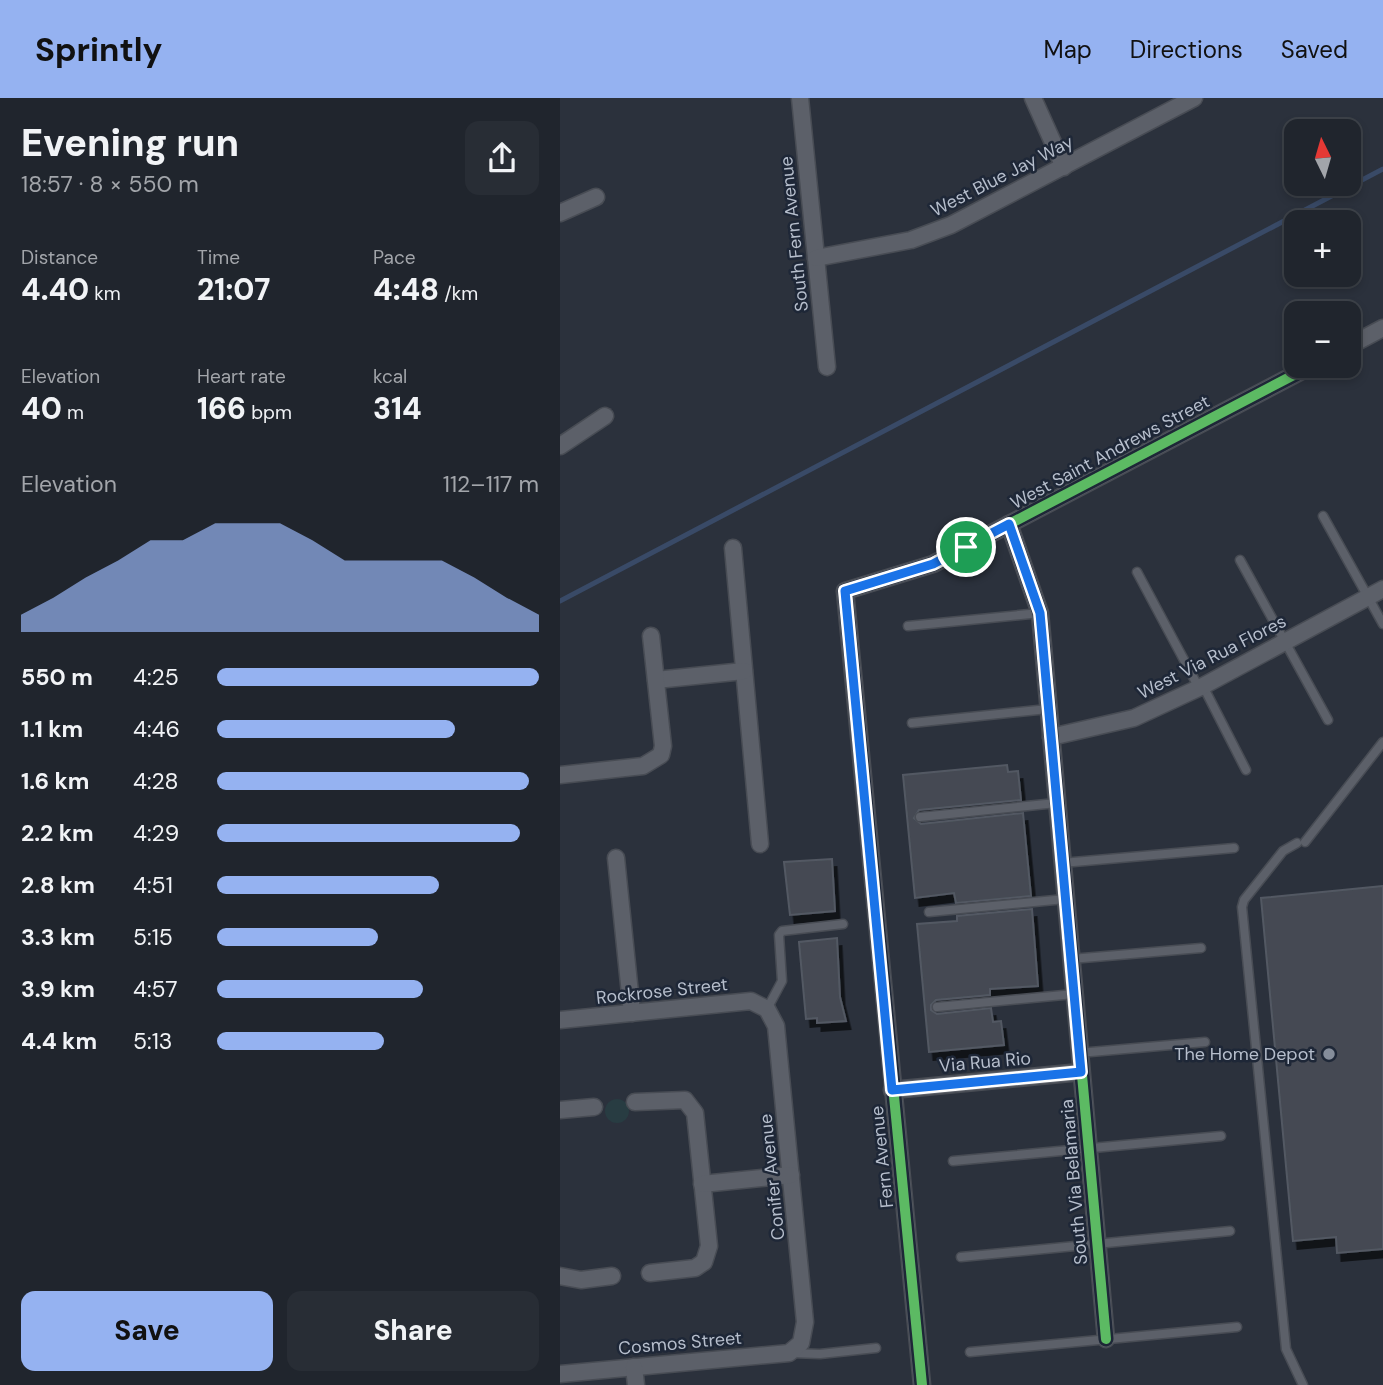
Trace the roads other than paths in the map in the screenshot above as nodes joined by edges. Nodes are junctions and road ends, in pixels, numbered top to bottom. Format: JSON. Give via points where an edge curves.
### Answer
{"nodes":[{"id":1,"x":800,"y":98,"type":"edge"},
{"id":2,"x":1033,"y":98,"type":"edge"},
{"id":3,"x":1194,"y":98,"type":"edge"},
{"id":4,"x":1064,"y":167,"type":"junction"},
{"id":5,"x":596,"y":197,"type":"dead end"},
{"id":6,"x":560,"y":213,"type":"edge"},
{"id":7,"x":816,"y":258,"type":"junction"},
{"id":8,"x":1383,"y":328,"type":"edge"},
{"id":9,"x":1361,"y":340,"type":"edge"},
{"id":10,"x":827,"y":367,"type":"dead end"},
{"id":11,"x":1288,"y":378,"type":"edge"},
{"id":12,"x":606,"y":416,"type":"dead end"},
{"id":13,"x":560,"y":446,"type":"edge"},
{"id":14,"x":1323,"y":516,"type":"dead end"},
{"id":15,"x":1009,"y":524,"type":"junction"},
{"id":16,"x":733,"y":548,"type":"dead end"},
{"id":17,"x":1240,"y":560,"type":"dead end"},
{"id":18,"x":1137,"y":572,"type":"dead end"},
{"id":19,"x":1383,"y":589,"type":"edge"},
{"id":20,"x":845,"y":591,"type":"joint"},
{"id":21,"x":1368,"y":597,"type":"junction"},
{"id":22,"x":1040,"y":613,"type":"junction"},
{"id":23,"x":1383,"y":624,"type":"edge"},
{"id":24,"x":908,"y":626,"type":"dead end"},
{"id":25,"x":651,"y":636,"type":"dead end"},
{"id":26,"x":1285,"y":642,"type":"junction"},
{"id":27,"x":744,"y":671,"type":"junction"},
{"id":28,"x":656,"y":680,"type":"junction"},
{"id":29,"x":1201,"y":687,"type":"junction"},
{"id":30,"x":1048,"y":709,"type":"junction"},
{"id":31,"x":1328,"y":720,"type":"dead end"},
{"id":32,"x":912,"y":723,"type":"dead end"},
{"id":33,"x":1051,"y":737,"type":"junction"},
{"id":34,"x":1383,"y":742,"type":"edge"},
{"id":35,"x":1246,"y":770,"type":"dead end"},
{"id":36,"x":560,"y":775,"type":"edge"},
{"id":37,"x":1056,"y":803,"type":"junction"},
{"id":38,"x":920,"y":817,"type":"dead end"},
{"id":39,"x":760,"y":844,"type":"dead end"},
{"id":40,"x":1234,"y":848,"type":"dead end"},
{"id":41,"x":617,"y":858,"type":"dead end"},
{"id":42,"x":1062,"y":863,"type":"junction"},
{"id":43,"x":1065,"y":899,"type":"junction"},
{"id":44,"x":929,"y":912,"type":"dead end"},
{"id":45,"x":843,"y":924,"type":"dead end"},
{"id":46,"x":1201,"y":948,"type":"dead end"},
{"id":47,"x":1071,"y":959,"type":"junction"},
{"id":48,"x":1074,"y":994,"type":"junction"},
{"id":49,"x":937,"y":1007,"type":"dead end"},
{"id":50,"x":766,"y":1009,"type":"junction"},
{"id":51,"x":632,"y":1013,"type":"junction"},
{"id":52,"x":560,"y":1020,"type":"edge"},
{"id":53,"x":1205,"y":1042,"type":"dead end"},
{"id":54,"x":1079,"y":1053,"type":"junction"},
{"id":55,"x":1081,"y":1072,"type":"junction"},
{"id":56,"x":892,"y":1090,"type":"junction"},
{"id":57,"x":635,"y":1102,"type":"dead end"},
{"id":58,"x":594,"y":1107,"type":"dead end"},
{"id":59,"x":560,"y":1110,"type":"edge"},
{"id":60,"x":1221,"y":1136,"type":"dead end"},
{"id":61,"x":1088,"y":1149,"type":"junction"},
{"id":62,"x":953,"y":1161,"type":"dead end"},
{"id":63,"x":791,"y":1175,"type":"junction"},
{"id":64,"x":702,"y":1184,"type":"junction"},
{"id":65,"x":1230,"y":1231,"type":"dead end"},
{"id":66,"x":1097,"y":1243,"type":"junction"},
{"id":67,"x":961,"y":1257,"type":"dead end"},
{"id":68,"x":650,"y":1273,"type":"dead end"},
{"id":69,"x":560,"y":1276,"type":"edge"},
{"id":70,"x":612,"y":1276,"type":"dead end"},
{"id":71,"x":1237,"y":1327,"type":"dead end"},
{"id":72,"x":1106,"y":1339,"type":"junction"},
{"id":73,"x":795,"y":1348,"type":"junction"},
{"id":74,"x":876,"y":1348,"type":"dead end"},
{"id":75,"x":970,"y":1352,"type":"dead end"},
{"id":76,"x":627,"y":1368,"type":"junction"},
{"id":77,"x":560,"y":1374,"type":"edge"},
{"id":78,"x":621,"y":1385,"type":"edge"},
{"id":79,"x":636,"y":1385,"type":"edge"},
{"id":80,"x":922,"y":1385,"type":"edge"},
{"id":81,"x":1303,"y":1385,"type":"edge"}],
"edges":[{"from":1,"to":7,"type":"street","name":"South Fern Avenue"},
{"from":2,"to":4,"type":"street"},
{"from":3,"to":4,"type":"street","name":"West Blue Jay Way"},
{"from":4,"to":7,"type":"street","name":"West Blue Jay Way","via":[[951,225],[911,240]]},
{"from":5,"to":6,"type":"street"},
{"from":7,"to":10,"type":"street","name":"South Fern Avenue"},
{"from":8,"to":9,"type":"street"},
{"from":11,"to":15,"type":"street","name":"West Saint Andrews Street"},
{"from":12,"to":13,"type":"street"},
{"from":14,"to":21,"type":"lane"},
{"from":15,"to":20,"type":"street","name":"West Saint Andrews Street","via":[[933,564]]},
{"from":15,"to":22,"type":"street","name":"South Via Belamaria"},
{"from":16,"to":27,"type":"street"},
{"from":17,"to":26,"type":"lane"},
{"from":18,"to":29,"type":"lane"},
{"from":19,"to":21,"type":"street","name":"West Via Rua Flores"},
{"from":20,"to":56,"type":"street","name":"Fern Avenue"},
{"from":21,"to":23,"type":"lane"},
{"from":21,"to":26,"type":"street","name":"West Via Rua Flores"},
{"from":22,"to":24,"type":"lane"},
{"from":22,"to":30,"type":"street","name":"South Via Belamaria"},
{"from":25,"to":28,"type":"street"},
{"from":26,"to":29,"type":"street","name":"West Via Rua Flores"},
{"from":26,"to":31,"type":"lane"},
{"from":27,"to":28,"type":"street"},
{"from":27,"to":39,"type":"street"},
{"from":28,"to":36,"type":"street","via":[[661,755],[643,766]]},
{"from":29,"to":33,"type":"street","name":"West Via Rua Flores","via":[[1134,718]]},
{"from":29,"to":35,"type":"lane"},
{"from":30,"to":32,"type":"lane"},
{"from":30,"to":33,"type":"street","name":"South Via Belamaria"},
{"from":33,"to":37,"type":"street","name":"South Via Belamaria"},
{"from":34,"to":81,"type":"lane","via":[[1301,843],[1283,851],[1242,907],[1286,1349]]},
{"from":37,"to":38,"type":"lane"},
{"from":37,"to":42,"type":"street","name":"South Via Belamaria"},
{"from":40,"to":42,"type":"lane"},
{"from":41,"to":51,"type":"street"},
{"from":42,"to":43,"type":"street","name":"South Via Belamaria"},
{"from":43,"to":44,"type":"lane"},
{"from":43,"to":47,"type":"street","name":"South Via Belamaria"},
{"from":45,"to":50,"type":"lane","via":[[779,934],[782,981]]},
{"from":46,"to":47,"type":"lane"},
{"from":47,"to":48,"type":"street","name":"South Via Belamaria"},
{"from":48,"to":49,"type":"lane"},
{"from":48,"to":54,"type":"street","name":"South Via Belamaria"},
{"from":50,"to":51,"type":"street","name":"Rockrose Street","via":[[751,1001]]},
{"from":50,"to":63,"type":"street","name":"Conifer Avenue","via":[[776,1026]]},
{"from":51,"to":52,"type":"street","name":"Rockrose Street"},
{"from":53,"to":54,"type":"lane"},
{"from":54,"to":55,"type":"street","name":"South Via Belamaria"},
{"from":55,"to":56,"type":"street","name":"Via Rua Rio"},
{"from":55,"to":61,"type":"street","name":"South Via Belamaria"},
{"from":56,"to":80,"type":"street","name":"Fern Avenue"},
{"from":57,"to":64,"type":"street","via":[[676,1099],[689,1104],[697,1123]]},
{"from":58,"to":59,"type":"street"},
{"from":60,"to":61,"type":"lane"},
{"from":61,"to":62,"type":"lane"},
{"from":61,"to":66,"type":"street","name":"South Via Belamaria"},
{"from":63,"to":64,"type":"street"},
{"from":63,"to":73,"type":"street","name":"Conifer Avenue","via":[[805,1322]]},
{"from":64,"to":68,"type":"street","via":[[709,1247],[704,1262],[695,1268]]},
{"from":65,"to":66,"type":"lane"},
{"from":66,"to":67,"type":"lane"},
{"from":66,"to":72,"type":"street","name":"South Via Belamaria"},
{"from":69,"to":70,"type":"street","via":[[581,1280]]},
{"from":71,"to":72,"type":"lane"},
{"from":72,"to":75,"type":"lane"},
{"from":73,"to":74,"type":"lane","via":[[820,1354]]},
{"from":73,"to":76,"type":"street","name":"Cosmos Street"},
{"from":76,"to":77,"type":"street","name":"Cosmos Street"},
{"from":76,"to":78,"type":"street"},
{"from":76,"to":79,"type":"street"}]}
